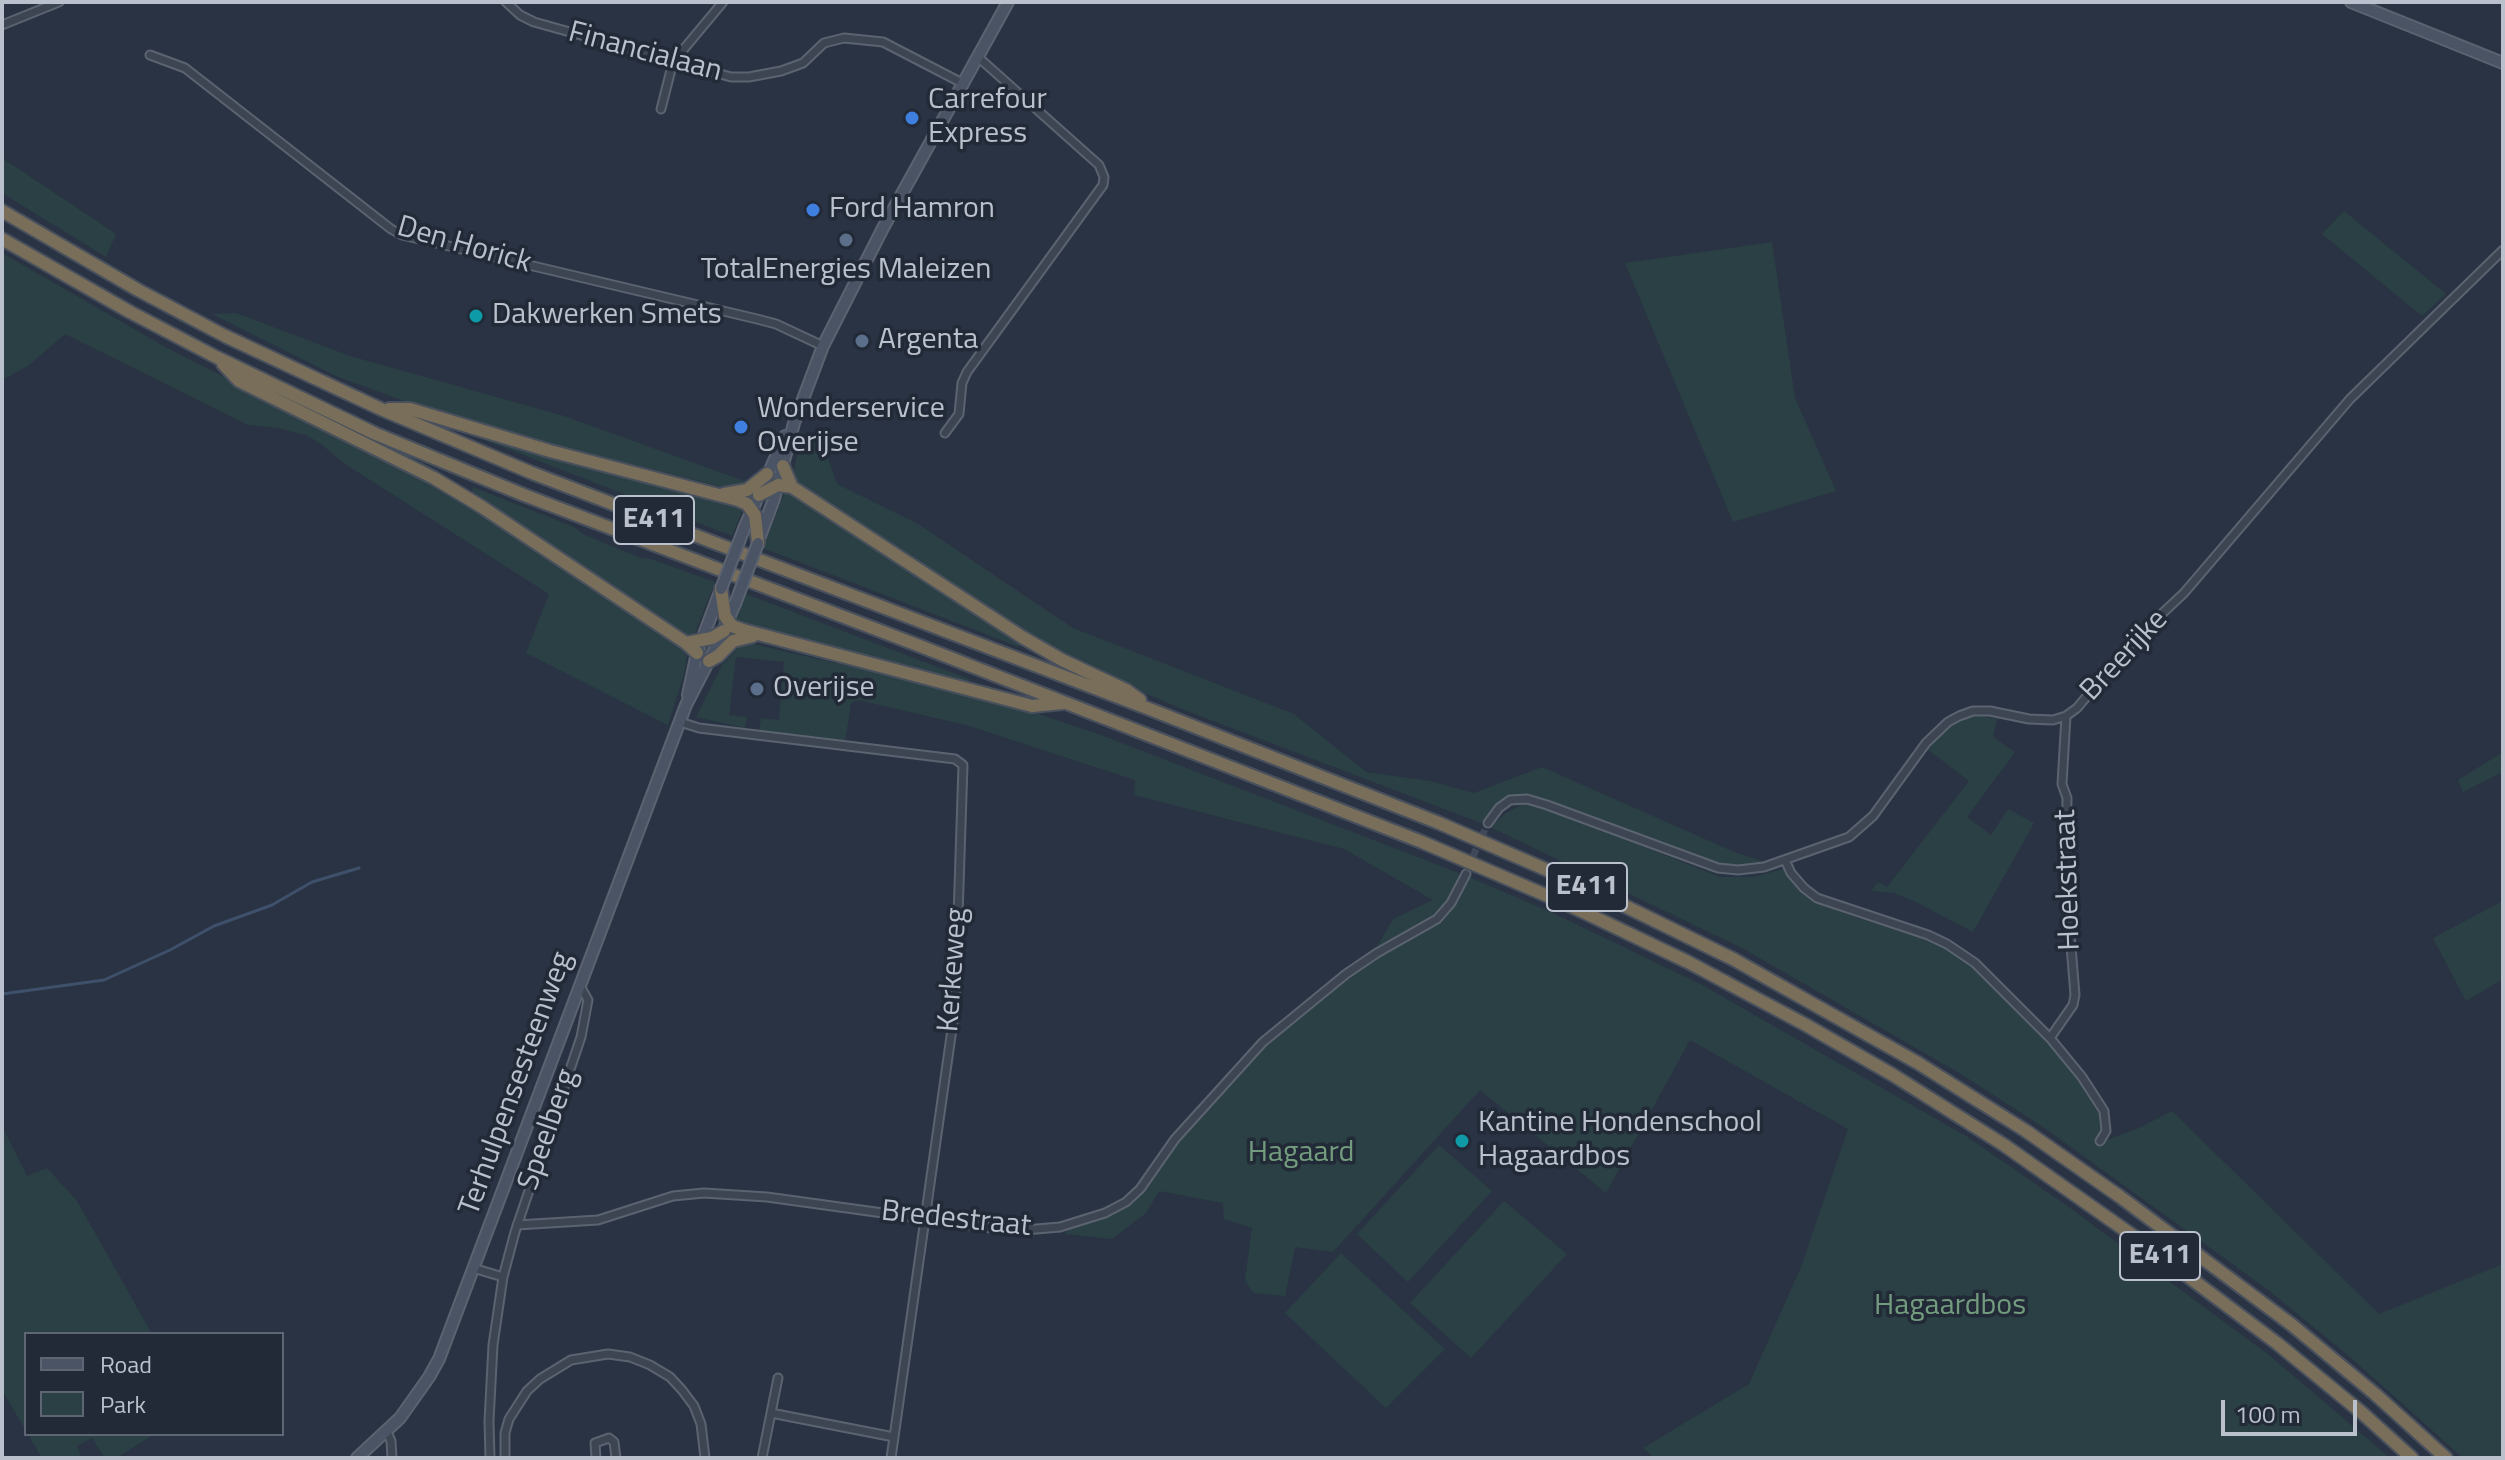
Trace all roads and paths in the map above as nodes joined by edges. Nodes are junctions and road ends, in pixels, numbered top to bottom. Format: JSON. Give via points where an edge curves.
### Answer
{"nodes":[{"id":1,"x":59,"y":2,"type":"edge"},
{"id":2,"x":506,"y":2,"type":"edge"},
{"id":3,"x":723,"y":2,"type":"edge"},
{"id":4,"x":1008,"y":2,"type":"edge"},
{"id":5,"x":2351,"y":2,"type":"edge"},
{"id":6,"x":2,"y":25,"type":"edge"},
{"id":7,"x":150,"y":55,"type":"dead end"},
{"id":8,"x":978,"y":57,"type":"junction"},
{"id":9,"x":673,"y":62,"type":"junction"},
{"id":10,"x":2503,"y":63,"type":"edge"},
{"id":11,"x":964,"y":84,"type":"junction"},
{"id":12,"x":661,"y":109,"type":"dead end"},
{"id":13,"x":2,"y":211,"type":"edge"},
{"id":14,"x":2,"y":239,"type":"edge"},
{"id":15,"x":2503,"y":250,"type":"edge"},
{"id":16,"x":823,"y":346,"type":"junction"},
{"id":17,"x":218,"y":358,"type":"junction"},
{"id":18,"x":383,"y":410,"type":"junction"},
{"id":19,"x":794,"y":423,"type":"junction"},
{"id":20,"x":339,"y":430,"type":"junction"},
{"id":21,"x":945,"y":433,"type":"dead end"},
{"id":22,"x":376,"y":434,"type":"junction"},
{"id":23,"x":783,"y":466,"type":"junction"},
{"id":24,"x":767,"y":474,"type":"junction"},
{"id":25,"x":778,"y":485,"type":"junction"},
{"id":26,"x":792,"y":487,"type":"junction"},
{"id":27,"x":719,"y":495,"type":"junction"},
{"id":28,"x":759,"y":495,"type":"junction"},
{"id":29,"x":756,"y":514,"type":"junction"},
{"id":30,"x":758,"y":543,"type":"joint"},
{"id":31,"x":721,"y":589,"type":"junction"},
{"id":32,"x":727,"y":622,"type":"junction"},
{"id":33,"x":761,"y":635,"type":"junction"},
{"id":34,"x":699,"y":647,"type":"junction"},
{"id":35,"x":709,"y":661,"type":"junction"},
{"id":36,"x":1066,"y":703,"type":"junction"},
{"id":37,"x":686,"y":705,"type":"junction"},
{"id":38,"x":1152,"y":710,"type":"junction"},
{"id":39,"x":2066,"y":716,"type":"junction"},
{"id":40,"x":680,"y":722,"type":"junction"},
{"id":41,"x":1488,"y":823,"type":"tunnel mouth"},
{"id":42,"x":1785,"y":860,"type":"junction"},
{"id":43,"x":1466,"y":874,"type":"tunnel mouth"},
{"id":44,"x":579,"y":985,"type":"junction"},
{"id":45,"x":2050,"y":1038,"type":"junction"},
{"id":46,"x":2100,"y":1141,"type":"dead end"},
{"id":47,"x":926,"y":1220,"type":"junction"},
{"id":48,"x":517,"y":1225,"type":"junction"},
{"id":49,"x":473,"y":1268,"type":"junction"},
{"id":50,"x":503,"y":1277,"type":"junction"},
{"id":51,"x":778,"y":1378,"type":"dead end"},
{"id":52,"x":771,"y":1413,"type":"junction"},
{"id":53,"x":387,"y":1432,"type":"junction"},
{"id":54,"x":894,"y":1437,"type":"junction"},
{"id":55,"x":357,"y":1458,"type":"edge"},
{"id":56,"x":392,"y":1458,"type":"edge"},
{"id":57,"x":490,"y":1458,"type":"edge"},
{"id":58,"x":505,"y":1458,"type":"edge"},
{"id":59,"x":596,"y":1458,"type":"edge"},
{"id":60,"x":616,"y":1458,"type":"edge"},
{"id":61,"x":705,"y":1458,"type":"edge"},
{"id":62,"x":762,"y":1458,"type":"edge"},
{"id":63,"x":891,"y":1458,"type":"edge"},
{"id":64,"x":2412,"y":1458,"type":"edge"},
{"id":65,"x":2446,"y":1458,"type":"edge"}],
"edges":[{"from":1,"to":6,"type":"street"},
{"from":2,"to":9,"type":"street","name":"Financialaan","via":[[534,22]]},
{"from":3,"to":9,"type":"street"},
{"from":4,"to":8,"type":"main road","name":"Terhulpensesteenweg"},
{"from":5,"to":10,"type":"main road"},
{"from":7,"to":16,"type":"street","name":"Den Horick","via":[[185,68],[402,235],[776,324]]},
{"from":8,"to":11,"type":"main road","name":"Terhulpensesteenweg"},
{"from":8,"to":21,"type":"street","via":[[1099,165],[1104,177],[967,372],[959,414]]},
{"from":9,"to":11,"type":"street","name":"Financialaan","via":[[749,77],[803,63],[824,43],[844,38],[883,42]]},
{"from":9,"to":12,"type":"street"},
{"from":11,"to":16,"type":"main road","name":"Terhulpensesteenweg"},
{"from":13,"to":18,"type":"highway","number":"E411","via":[[212,329]]},
{"from":14,"to":17,"type":"highway","number":"E411"},
{"from":15,"to":39,"type":"street","name":"Breerijke","via":[[2350,399],[2194,583]]},
{"from":16,"to":19,"type":"main road","name":"Terhulpensesteenweg"},
{"from":17,"to":20,"type":"highway","via":[[239,381]]},
{"from":17,"to":22,"type":"highway","number":"E411"},
{"from":18,"to":27,"type":"highway","via":[[410,409]]},
{"from":18,"to":38,"type":"highway","number":"E411","via":[[532,473]]},
{"from":19,"to":23,"type":"main road","name":"Terhulpensesteenweg"},
{"from":19,"to":24,"type":"main road","name":"Terhulpensesteenweg"},
{"from":20,"to":22,"type":"highway"},
{"from":20,"to":34,"type":"highway","via":[[434,478]]},
{"from":22,"to":36,"type":"highway","number":"E411"},
{"from":23,"to":25,"type":"main road","name":"Terhulpensesteenweg"},
{"from":23,"to":26,"type":"highway"},
{"from":24,"to":27,"type":"highway","via":[[747,490]]},
{"from":24,"to":28,"type":"main road","name":"Terhulpensesteenweg"},
{"from":25,"to":26,"type":"highway"},
{"from":25,"to":28,"type":"highway"},
{"from":25,"to":29,"type":"main road","name":"Terhulpensesteenweg"},
{"from":26,"to":38,"type":"highway","via":[[1022,637],[1126,690]]},
{"from":27,"to":29,"type":"highway","via":[[738,500]]},
{"from":28,"to":29,"type":"main road","name":"Terhulpensesteenweg"},
{"from":29,"to":30,"type":"highway"},
{"from":29,"to":31,"type":"main road","name":"Terhulpensesteenweg","bridge":true},
{"from":30,"to":32,"type":"main road","name":"Terhulpensesteenweg","bridge":true},
{"from":31,"to":32,"type":"highway"},
{"from":31,"to":34,"type":"main road","name":"Terhulpensesteenweg"},
{"from":32,"to":33,"type":"highway"},
{"from":32,"to":34,"type":"highway"},
{"from":32,"to":35,"type":"main road","name":"Terhulpensesteenweg"},
{"from":33,"to":35,"type":"highway","via":[[733,641]]},
{"from":33,"to":36,"type":"highway","via":[[1032,706]]},
{"from":34,"to":37,"type":"main road","name":"Terhulpensesteenweg"},
{"from":35,"to":37,"type":"main road","name":"Terhulpensesteenweg"},
{"from":36,"to":64,"type":"highway","number":"E411","via":[[1353,814],[1571,906],[1806,1025],[2004,1145],[2137,1239],[2278,1344]]},
{"from":37,"to":40,"type":"main road","name":"Terhulpensesteenweg"},
{"from":38,"to":65,"type":"highway","number":"E411","via":[[1584,886],[1733,959],[1918,1063],[2119,1196],[2292,1325]]},
{"from":39,"to":42,"type":"street","name":"Breerijke","via":[[2029,719],[1990,711],[1959,716],[1926,743],[1862,827],[1841,841]]},
{"from":39,"to":45,"type":"street","name":"Hoekstraat","via":[[2062,784],[2067,798],[2066,885],[2075,995]]},
{"from":40,"to":44,"type":"main road","name":"Terhulpensesteenweg"},
{"from":40,"to":47,"type":"street","name":"Kerkeweg","via":[[955,759],[963,765],[955,1008]]},
{"from":41,"to":42,"type":"street","name":"Breerijke","via":[[1510,800],[1527,799],[1718,868],[1764,867]]},
{"from":42,"to":45,"type":"street","via":[[1817,898],[1910,928],[1962,953]]},
{"from":43,"to":47,"type":"street","name":"Bredestraat","via":[[1437,919],[1346,974],[1263,1042],[1126,1202],[1082,1221],[1032,1231]]},
{"from":44,"to":48,"type":"street","name":"Speelberg","via":[[588,1000],[581,1037]]},
{"from":44,"to":49,"type":"main road","name":"Terhulpensesteenweg"},
{"from":45,"to":46,"type":"street","via":[[2102,1106],[2107,1125]]},
{"from":47,"to":48,"type":"street","name":"Bredestraat","via":[[704,1193],[673,1196],[598,1220]]},
{"from":47,"to":54,"type":"street","name":"Kerkeweg"},
{"from":48,"to":50,"type":"street","name":"Speelberg"},
{"from":49,"to":50,"type":"street"},
{"from":49,"to":53,"type":"main road","name":"Terhulpensesteenweg","via":[[434,1368]]},
{"from":50,"to":57,"type":"street","name":"Speelberg","via":[[493,1345]]},
{"from":51,"to":52,"type":"street"},
{"from":52,"to":54,"type":"street"},
{"from":52,"to":62,"type":"street"},
{"from":53,"to":55,"type":"main road","name":"Terhulpensesteenweg"},
{"from":53,"to":56,"type":"street"},
{"from":54,"to":63,"type":"street","name":"Kerkeweg"},
{"from":58,"to":61,"type":"street","via":[[509,1419],[527,1391],[571,1360],[608,1354],[630,1357],[670,1377],[694,1406]]},
{"from":59,"to":60,"type":"street","via":[[595,1443],[609,1438]]}]}
